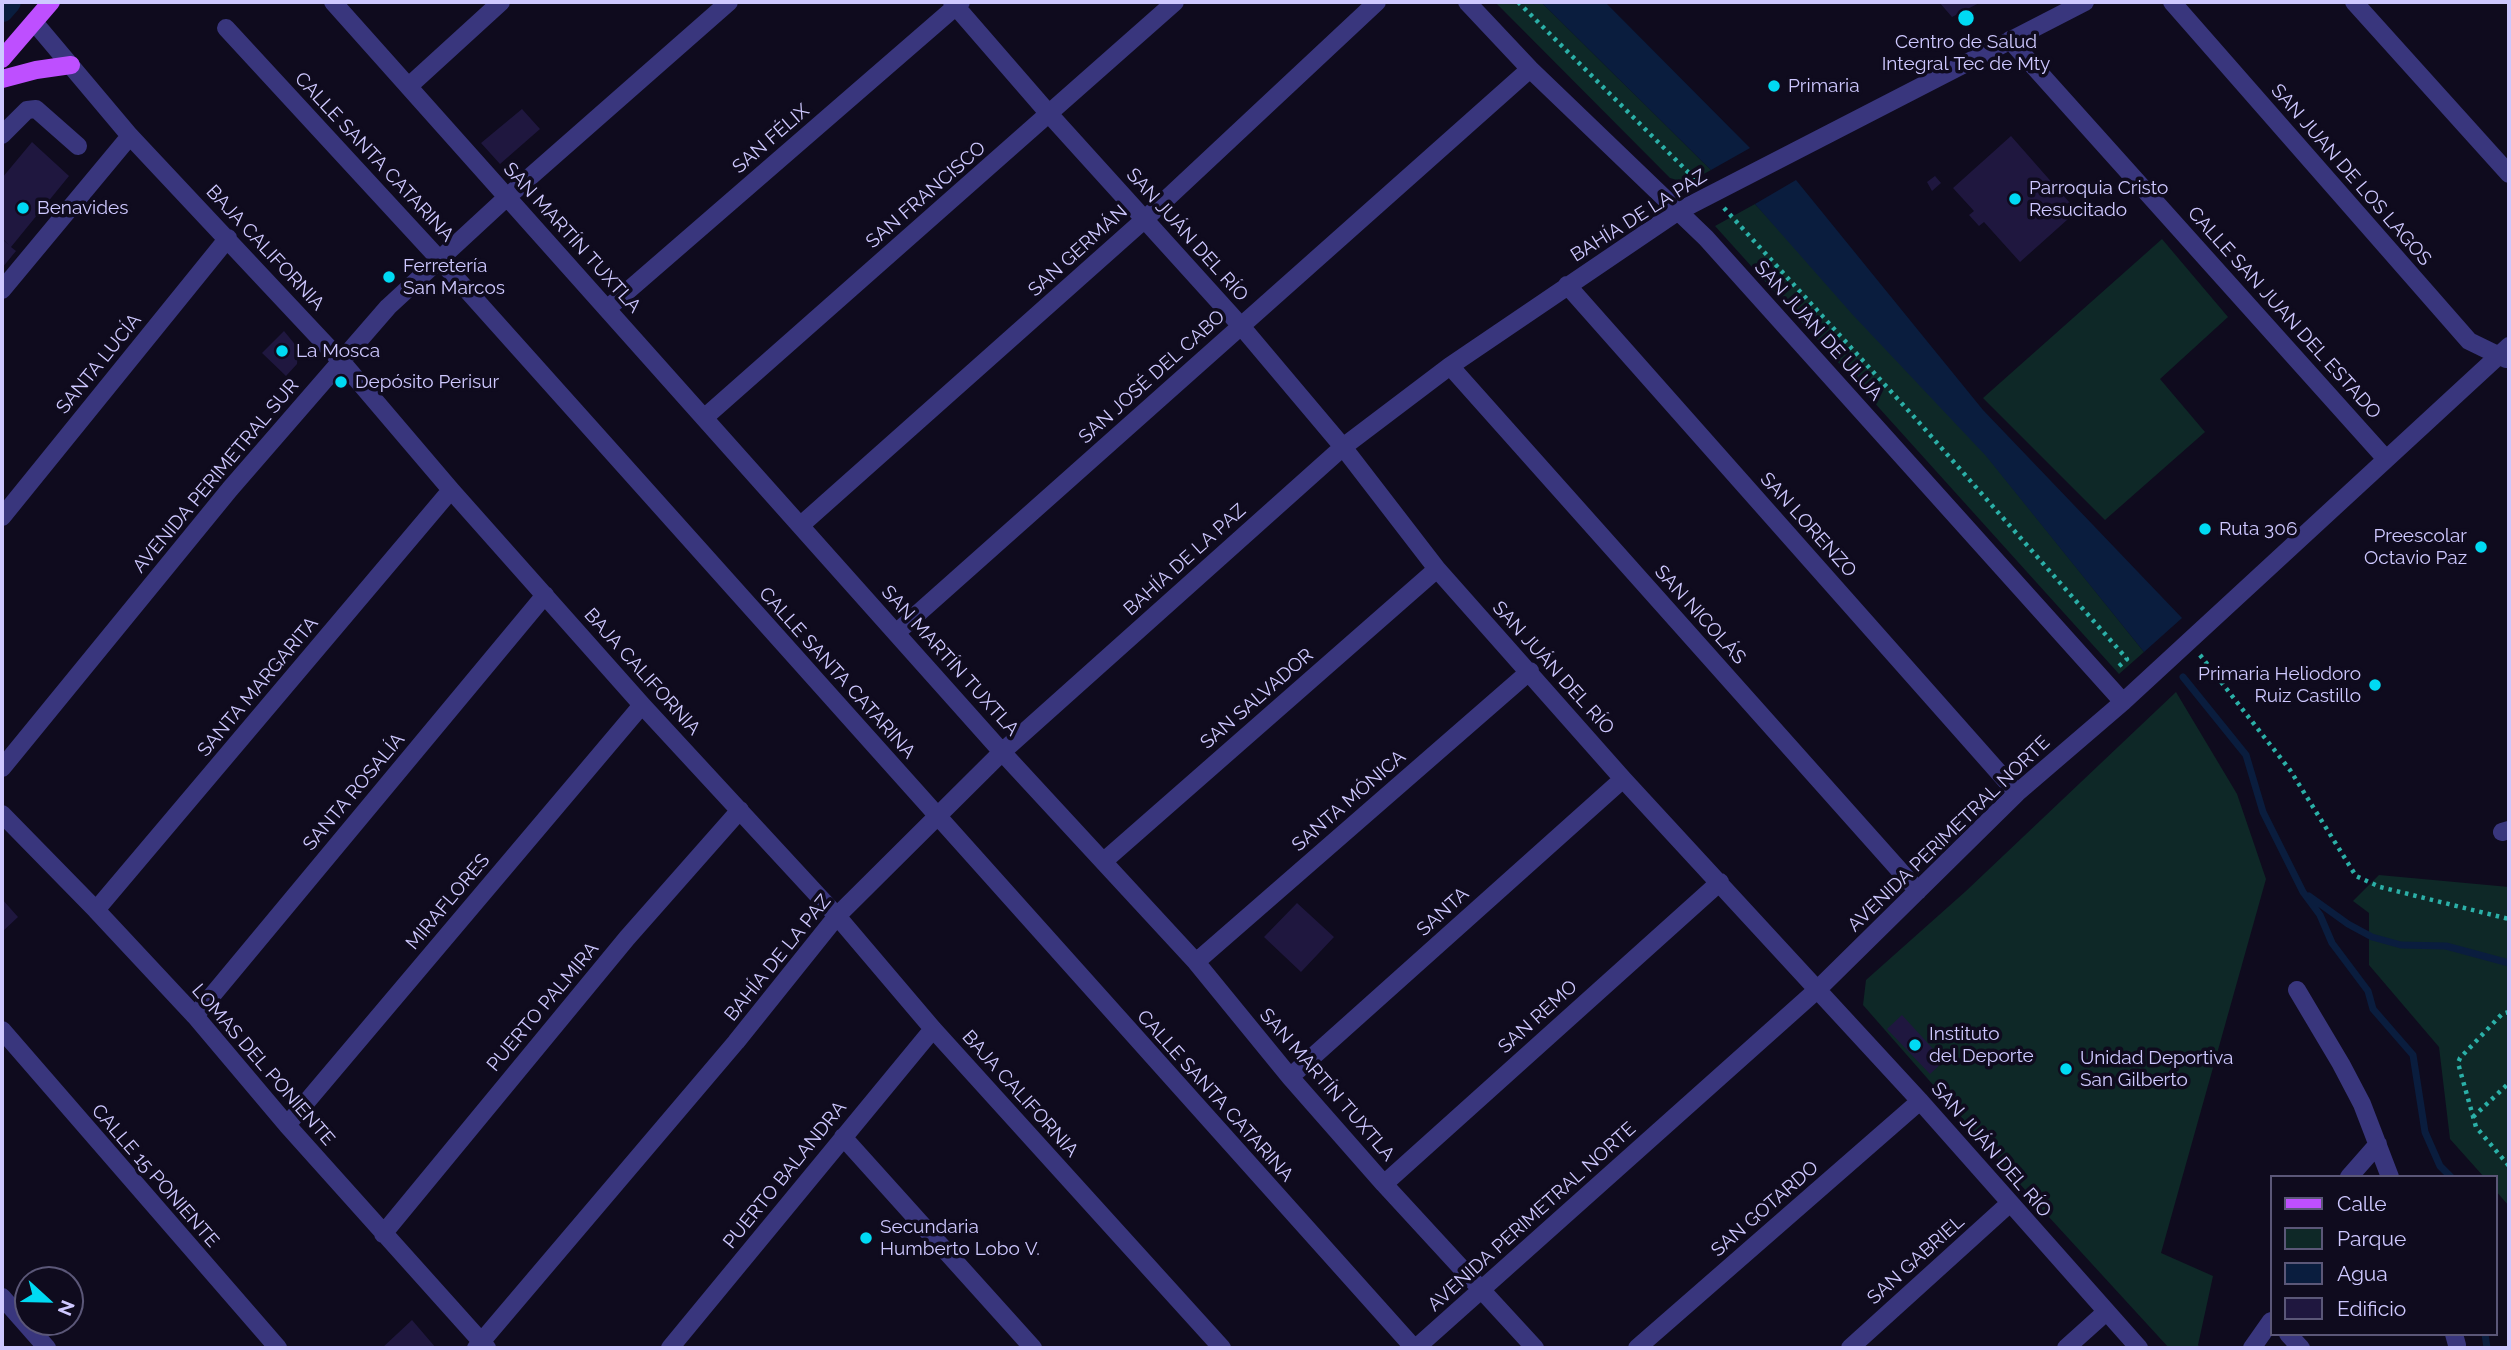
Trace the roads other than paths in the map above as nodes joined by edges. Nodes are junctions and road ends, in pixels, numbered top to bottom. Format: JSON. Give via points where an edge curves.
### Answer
{"nodes":[{"id":1,"x":51,"y":2,"type":"edge"},
{"id":2,"x":333,"y":2,"type":"edge"},
{"id":3,"x":501,"y":2,"type":"edge"},
{"id":4,"x":729,"y":2,"type":"edge"},
{"id":5,"x":1175,"y":2,"type":"edge"},
{"id":6,"x":1377,"y":2,"type":"edge"},
{"id":7,"x":1467,"y":2,"type":"edge"},
{"id":8,"x":2085,"y":2,"type":"edge"},
{"id":9,"x":2172,"y":2,"type":"edge"},
{"id":10,"x":2354,"y":2,"type":"edge"},
{"id":11,"x":956,"y":3,"type":"edge"},
{"id":12,"x":34,"y":22,"type":"junction"},
{"id":13,"x":226,"y":28,"type":"dead end"},
{"id":14,"x":2010,"y":40,"type":"junction"},
{"id":15,"x":2,"y":59,"type":"edge"},
{"id":16,"x":71,"y":65,"type":"junction"},
{"id":17,"x":1530,"y":69,"type":"junction"},
{"id":18,"x":2,"y":79,"type":"edge"},
{"id":19,"x":409,"y":86,"type":"junction"},
{"id":20,"x":1049,"y":115,"type":"junction"},
{"id":21,"x":5,"y":124,"type":"edge"},
{"id":22,"x":130,"y":136,"type":"junction"},
{"id":23,"x":78,"y":146,"type":"dead end"},
{"id":24,"x":2509,"y":174,"type":"edge"},
{"id":25,"x":506,"y":198,"type":"junction"},
{"id":26,"x":1677,"y":212,"type":"junction"},
{"id":27,"x":1145,"y":219,"type":"junction"},
{"id":28,"x":228,"y":239,"type":"junction"},
{"id":29,"x":440,"y":260,"type":"junction"},
{"id":30,"x":1567,"y":285,"type":"junction"},
{"id":31,"x":2,"y":290,"type":"edge"},
{"id":32,"x":608,"y":308,"type":"junction"},
{"id":33,"x":1241,"y":326,"type":"junction"},
{"id":34,"x":2506,"y":354,"type":"edge"},
{"id":35,"x":342,"y":362,"type":"junction"},
{"id":36,"x":1450,"y":366,"type":"junction"},
{"id":37,"x":704,"y":418,"type":"junction"},
{"id":38,"x":1343,"y":447,"type":"junction"},
{"id":39,"x":2386,"y":459,"type":"junction"},
{"id":40,"x":450,"y":490,"type":"junction"},
{"id":41,"x":2,"y":517,"type":"edge"},
{"id":42,"x":801,"y":525,"type":"junction"},
{"id":43,"x":1437,"y":569,"type":"junction"},
{"id":44,"x":545,"y":595,"type":"junction"},
{"id":45,"x":896,"y":633,"type":"junction"},
{"id":46,"x":1530,"y":671,"type":"junction"},
{"id":47,"x":2123,"y":702,"type":"junction"},
{"id":48,"x":642,"y":705,"type":"junction"},
{"id":49,"x":1002,"y":752,"type":"junction"},
{"id":50,"x":2,"y":768,"type":"edge"},
{"id":51,"x":1623,"y":779,"type":"junction"},
{"id":52,"x":2017,"y":793,"type":"junction"},
{"id":53,"x":740,"y":810,"type":"junction"},
{"id":54,"x":2,"y":814,"type":"edge"},
{"id":55,"x":937,"y":817,"type":"junction"},
{"id":56,"x":1104,"y":861,"type":"junction"},
{"id":57,"x":1720,"y":882,"type":"junction"},
{"id":58,"x":1918,"y":891,"type":"junction"},
{"id":59,"x":96,"y":911,"type":"junction"},
{"id":60,"x":837,"y":916,"type":"junction"},
{"id":61,"x":1196,"y":962,"type":"junction"},
{"id":62,"x":1818,"y":989,"type":"junction"},
{"id":63,"x":2297,"y":990,"type":"dead end"},
{"id":64,"x":195,"y":1016,"type":"junction"},
{"id":65,"x":933,"y":1029,"type":"junction"},
{"id":66,"x":2,"y":1030,"type":"edge"},
{"id":67,"x":1290,"y":1077,"type":"junction"},
{"id":68,"x":1920,"y":1101,"type":"junction"},
{"id":69,"x":287,"y":1125,"type":"junction"},
{"id":70,"x":842,"y":1137,"type":"junction"},
{"id":71,"x":2378,"y":1144,"type":"junction"},
{"id":72,"x":2351,"y":1175,"type":"edge"},
{"id":73,"x":2389,"y":1175,"type":"edge"},
{"id":74,"x":1384,"y":1184,"type":"junction"},
{"id":75,"x":2010,"y":1203,"type":"junction"},
{"id":76,"x":383,"y":1234,"type":"junction"},
{"id":77,"x":1482,"y":1291,"type":"junction"},
{"id":78,"x":2,"y":1297,"type":"edge"},
{"id":79,"x":2106,"y":1312,"type":"junction"},
{"id":80,"x":2270,"y":1322,"type":"edge"},
{"id":81,"x":259,"y":1328,"type":"junction"},
{"id":82,"x":481,"y":1346,"type":"edge"},
{"id":83,"x":47,"y":1348,"type":"edge"},
{"id":84,"x":268,"y":1348,"type":"edge"},
{"id":85,"x":278,"y":1348,"type":"edge"},
{"id":86,"x":670,"y":1348,"type":"edge"},
{"id":87,"x":1033,"y":1348,"type":"edge"},
{"id":88,"x":1222,"y":1348,"type":"edge"},
{"id":89,"x":1415,"y":1348,"type":"edge"},
{"id":90,"x":1535,"y":1348,"type":"edge"},
{"id":91,"x":1637,"y":1348,"type":"edge"},
{"id":92,"x":1850,"y":1348,"type":"edge"},
{"id":93,"x":2066,"y":1348,"type":"edge"},
{"id":94,"x":2139,"y":1348,"type":"edge"},
{"id":95,"x":2252,"y":1348,"type":"edge"}],
"edges":[{"from":1,"to":12,"type":"main road"},
{"from":2,"to":19,"type":"street","name":"SAN MARTÍN TUXTLA"},
{"from":3,"to":19,"type":"street"},
{"from":4,"to":25,"type":"street","name":"AVENIDA PERIMETRAL SUR"},
{"from":5,"to":20,"type":"street","name":"SAN FRANCISCO"},
{"from":6,"to":27,"type":"street","name":"SAN GERMÁN"},
{"from":7,"to":17,"type":"street","name":"SAN JUAN DE ULUA"},
{"from":8,"to":14,"type":"street","name":"BAHÍA DE LA PAZ"},
{"from":9,"to":34,"type":"street","name":"SAN JUAN DE LOS LAGOS","via":[[2469,341]]},
{"from":10,"to":24,"type":"street"},
{"from":11,"to":20,"type":"street","name":"SAN JUÁN DEL RÍO"},
{"from":11,"to":32,"type":"street","name":"SAN FÉLIX"},
{"from":12,"to":15,"type":"main road"},
{"from":12,"to":16,"type":"street","name":"BAJA CALIFORNIA"},
{"from":13,"to":29,"type":"street","name":"CALLE SANTA CATARINA"},
{"from":14,"to":26,"type":"street","name":"BAHÍA DE LA PAZ"},
{"from":14,"to":39,"type":"street","name":"CALLE SAN JUAN DEL ESTADO"},
{"from":16,"to":18,"type":"main road"},
{"from":16,"to":22,"type":"street","name":"BAJA CALIFORNIA"},
{"from":17,"to":26,"type":"street","name":"SAN JUAN DE ULUA"},
{"from":17,"to":33,"type":"street","name":"SAN JOSÉ DEL CABO"},
{"from":19,"to":25,"type":"street","name":"SAN MARTÍN TUXTLA"},
{"from":20,"to":27,"type":"street","name":"SAN JUÁN DEL RÍO"},
{"from":20,"to":37,"type":"street","name":"SAN FRANCISCO"},
{"from":21,"to":23,"type":"street","via":[[36,109]]},
{"from":22,"to":28,"type":"street","name":"BAJA CALIFORNIA"},
{"from":22,"to":31,"type":"street"},
{"from":25,"to":29,"type":"street","name":"AVENIDA PERIMETRAL SUR"},
{"from":25,"to":32,"type":"street","name":"SAN MARTÍN TUXTLA"},
{"from":26,"to":30,"type":"street","name":"BAHÍA DE LA PAZ"},
{"from":26,"to":47,"type":"street","name":"SAN JUAN DE ULUA","via":[[1706,238]]},
{"from":27,"to":33,"type":"street","name":"SAN JUÁN DEL RÍO"},
{"from":27,"to":42,"type":"street","name":"SAN GERMÁN"},
{"from":28,"to":35,"type":"street","name":"BAJA CALIFORNIA"},
{"from":28,"to":41,"type":"street","name":"SANTA LUCÍA"},
{"from":29,"to":35,"type":"street","name":"AVENIDA PERIMETRAL SUR","via":[[388,307]]},
{"from":29,"to":55,"type":"street","name":"CALLE SANTA CATARINA"},
{"from":30,"to":36,"type":"street","name":"BAHÍA DE LA PAZ"},
{"from":30,"to":52,"type":"street","name":"SAN LORENZO"},
{"from":32,"to":37,"type":"street","name":"SAN MARTÍN TUXTLA"},
{"from":33,"to":38,"type":"street","name":"SAN JUÁN DEL RÍO"},
{"from":33,"to":45,"type":"street","name":"SAN JOSÉ DEL CABO"},
{"from":34,"to":39,"type":"street","name":"AVENIDA PERIMETRAL NORTE"},
{"from":35,"to":40,"type":"street","name":"BAJA CALIFORNIA"},
{"from":35,"to":50,"type":"street","name":"AVENIDA PERIMETRAL SUR","via":[[230,489]]},
{"from":36,"to":38,"type":"street","name":"BAHÍA DE LA PAZ"},
{"from":36,"to":58,"type":"street","name":"SAN NICOLÁS"},
{"from":37,"to":42,"type":"street","name":"SAN MARTÍN TUXTLA"},
{"from":38,"to":43,"type":"street","name":"SAN JUÁN DEL RÍO"},
{"from":38,"to":49,"type":"street","name":"BAHÍA DE LA PAZ"},
{"from":39,"to":47,"type":"street","name":"AVENIDA PERIMETRAL NORTE"},
{"from":40,"to":44,"type":"street","name":"BAJA CALIFORNIA"},
{"from":40,"to":59,"type":"street","name":"SANTA MARGARITA"},
{"from":42,"to":45,"type":"street","name":"SAN MARTÍN TUXTLA"},
{"from":43,"to":46,"type":"street","name":"SAN JUÁN DEL RÍO"},
{"from":43,"to":56,"type":"street","name":"SAN SALVADOR"},
{"from":44,"to":48,"type":"street","name":"BAJA CALIFORNIA"},
{"from":44,"to":64,"type":"street","name":"SANTA ROSALÍA"},
{"from":45,"to":49,"type":"street","name":"SAN MARTÍN TUXTLA"},
{"from":46,"to":51,"type":"street","name":"SAN JUÁN DEL RÍO"},
{"from":46,"to":61,"type":"street","name":"SANTA MÓNICA"},
{"from":47,"to":52,"type":"street","name":"AVENIDA PERIMETRAL NORTE"},
{"from":48,"to":53,"type":"street","name":"BAJA CALIFORNIA"},
{"from":48,"to":69,"type":"street","name":"MIRAFLORES"},
{"from":49,"to":55,"type":"street","name":"BAHÍA DE LA PAZ"},
{"from":49,"to":56,"type":"street","name":"SAN MARTÍN TUXTLA"},
{"from":51,"to":57,"type":"street","name":"SAN JUÁN DEL RÍO"},
{"from":51,"to":67,"type":"street","name":"SANTA"},
{"from":52,"to":58,"type":"street","name":"AVENIDA PERIMETRAL NORTE"},
{"from":53,"to":60,"type":"street","name":"BAJA CALIFORNIA"},
{"from":53,"to":76,"type":"street","name":"PUERTO PALMIRA","via":[[627,938]]},
{"from":54,"to":59,"type":"street","name":"LOMAS DEL PONIENTE"},
{"from":55,"to":60,"type":"street","name":"BAHÍA DE LA PAZ"},
{"from":55,"to":89,"type":"street","name":"CALLE SANTA CATARINA"},
{"from":56,"to":61,"type":"street","name":"SAN MARTÍN TUXTLA"},
{"from":57,"to":62,"type":"street","name":"SAN JUÁN DEL RÍO"},
{"from":57,"to":74,"type":"street","name":"SAN REMO"},
{"from":58,"to":62,"type":"street","name":"AVENIDA PERIMETRAL NORTE"},
{"from":59,"to":64,"type":"street","name":"LOMAS DEL PONIENTE"},
{"from":60,"to":65,"type":"street","name":"BAJA CALIFORNIA"},
{"from":60,"to":82,"type":"street","name":"BAHÍA DE LA PAZ"},
{"from":61,"to":67,"type":"street","name":"SAN MARTÍN TUXTLA"},
{"from":62,"to":68,"type":"street","name":"SAN JUÁN DEL RÍO"},
{"from":62,"to":77,"type":"street","name":"AVENIDA PERIMETRAL NORTE"},
{"from":63,"to":71,"type":"street","via":[[2362,1104]]},
{"from":64,"to":69,"type":"street","name":"LOMAS DEL PONIENTE"},
{"from":65,"to":70,"type":"street","name":"PUERTO BALANDRA"},
{"from":65,"to":88,"type":"street","name":"BAJA CALIFORNIA"},
{"from":66,"to":81,"type":"street","name":"CALLE 15 PONIENTE"},
{"from":67,"to":74,"type":"street","name":"SAN MARTÍN TUXTLA"},
{"from":68,"to":75,"type":"street","name":"SAN JUÁN DEL RÍO"},
{"from":68,"to":91,"type":"street","name":"SAN GOTARDO"},
{"from":69,"to":76,"type":"street","name":"LOMAS DEL PONIENTE"},
{"from":70,"to":86,"type":"street","name":"PUERTO BALANDRA"},
{"from":70,"to":87,"type":"street"},
{"from":71,"to":72,"type":"street"},
{"from":71,"to":73,"type":"street"},
{"from":74,"to":77,"type":"street","name":"SAN MARTÍN TUXTLA"},
{"from":75,"to":79,"type":"street","name":"SAN JUÁN DEL RÍO"},
{"from":75,"to":92,"type":"street","name":"SAN GABRIEL"},
{"from":76,"to":82,"type":"street","name":"LOMAS DEL PONIENTE"},
{"from":77,"to":89,"type":"street","name":"AVENIDA PERIMETRAL NORTE"},
{"from":77,"to":90,"type":"street","name":"SAN MARTÍN TUXTLA"},
{"from":78,"to":83,"type":"street"},
{"from":79,"to":93,"type":"street"},
{"from":79,"to":94,"type":"street","name":"SAN JUÁN DEL RÍO"},
{"from":80,"to":95,"type":"street"},
{"from":81,"to":84,"type":"street"},
{"from":81,"to":85,"type":"street","name":"CALLE 15 PONIENTE"}]}
